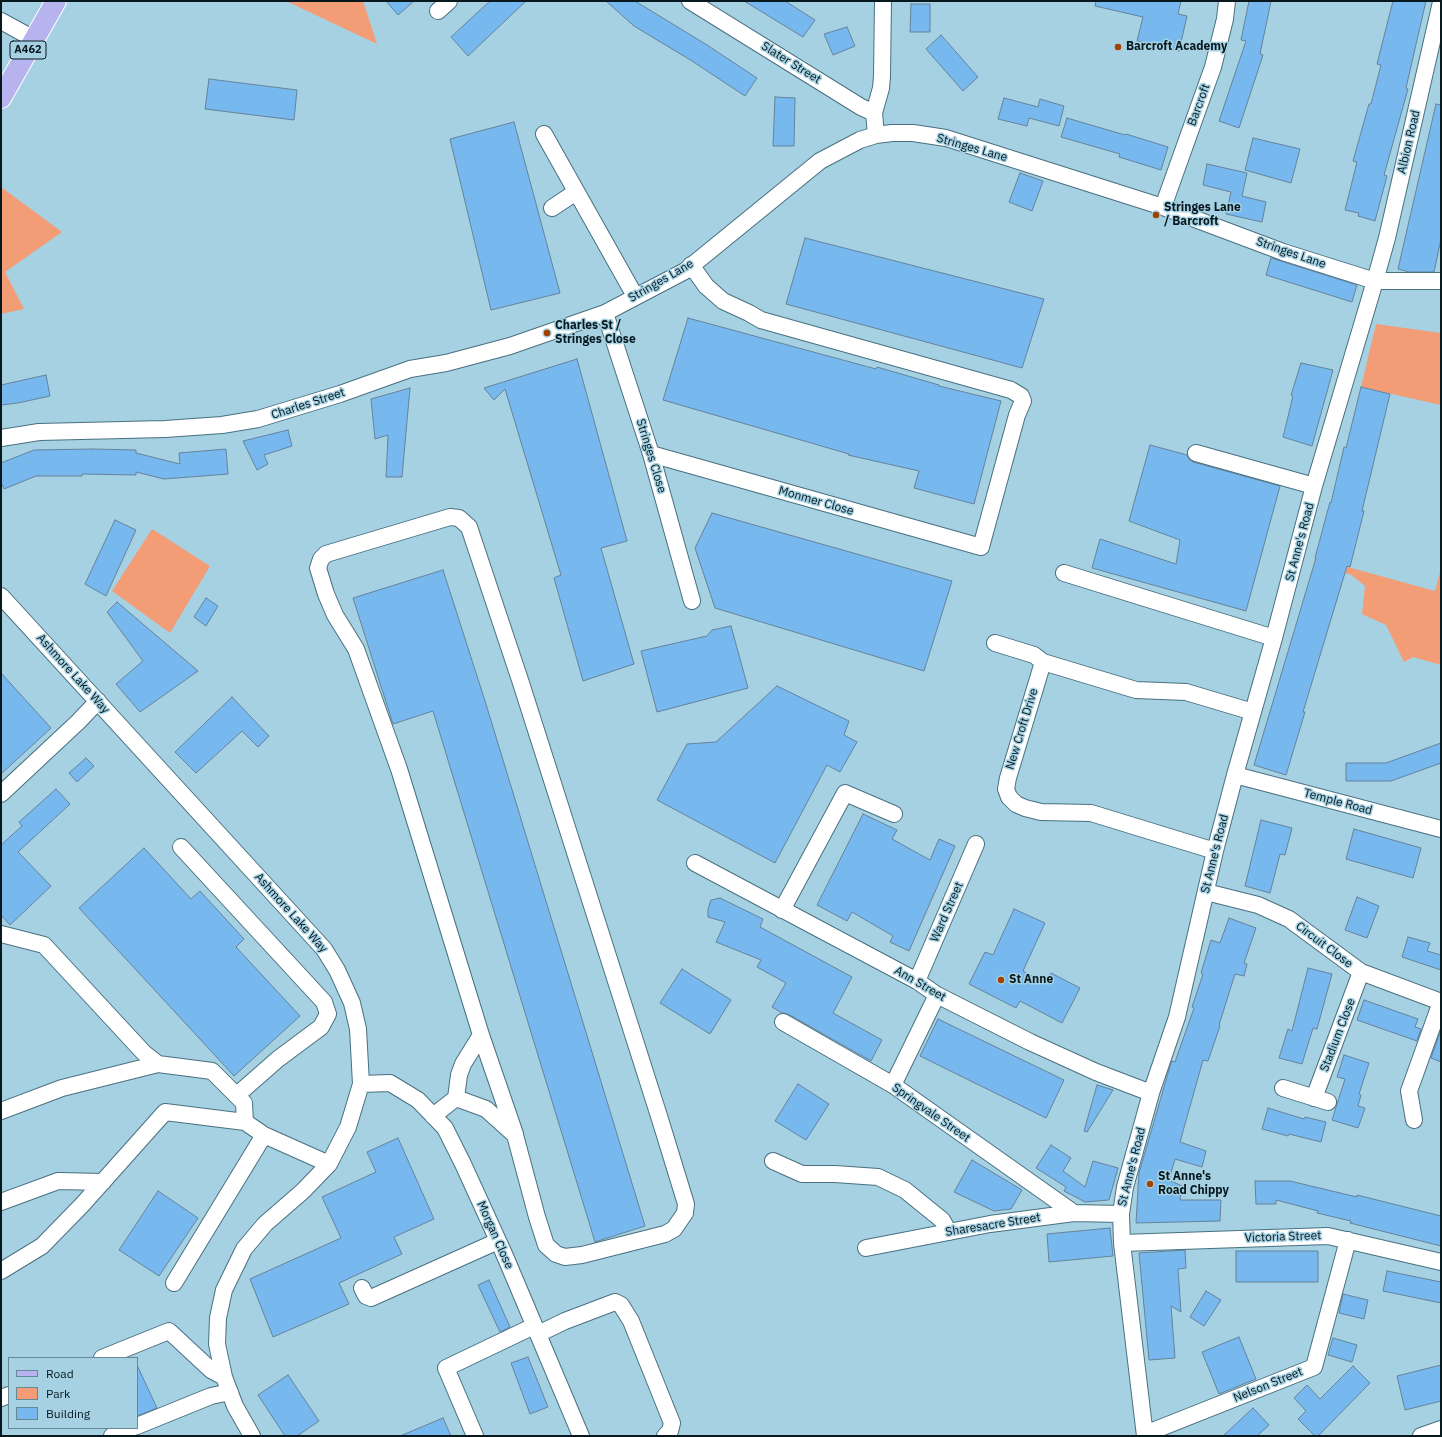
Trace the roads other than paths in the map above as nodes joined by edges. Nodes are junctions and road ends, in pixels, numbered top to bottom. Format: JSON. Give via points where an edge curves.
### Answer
{"nodes":[{"id":1,"x":56,"y":1,"type":"edge"},
{"id":2,"x":690,"y":1,"type":"edge"},
{"id":3,"x":883,"y":1,"type":"edge"},
{"id":4,"x":1227,"y":1,"type":"edge"},
{"id":5,"x":1441,"y":2,"type":"edge"},
{"id":6,"x":1,"y":20,"type":"edge"},
{"id":7,"x":34,"y":39,"type":"junction"},
{"id":8,"x":1,"y":98,"type":"edge"},
{"id":9,"x":874,"y":112,"type":"junction"},
{"id":10,"x":544,"y":134,"type":"dead end"},
{"id":11,"x":876,"y":135,"type":"junction"},
{"id":12,"x":576,"y":192,"type":"junction"},
{"id":13,"x":1163,"y":207,"type":"junction"},
{"id":14,"x":552,"y":208,"type":"dead end"},
{"id":15,"x":691,"y":265,"type":"junction"},
{"id":16,"x":1375,"y":281,"type":"junction"},
{"id":17,"x":1441,"y":281,"type":"edge"},
{"id":18,"x":635,"y":296,"type":"junction"},
{"id":19,"x":605,"y":312,"type":"junction"},
{"id":20,"x":1,"y":438,"type":"edge"},
{"id":21,"x":1196,"y":453,"type":"dead end"},
{"id":22,"x":651,"y":454,"type":"junction"},
{"id":23,"x":1314,"y":486,"type":"junction"},
{"id":24,"x":1064,"y":573,"type":"dead end"},
{"id":25,"x":692,"y":601,"type":"dead end"},
{"id":26,"x":3,"y":603,"type":"edge"},
{"id":27,"x":1274,"y":638,"type":"junction"},
{"id":28,"x":995,"y":643,"type":"dead end"},
{"id":29,"x":1043,"y":662,"type":"junction"},
{"id":30,"x":98,"y":702,"type":"junction"},
{"id":31,"x":1253,"y":712,"type":"junction"},
{"id":32,"x":1235,"y":775,"type":"junction"},
{"id":33,"x":1,"y":794,"type":"edge"},
{"id":34,"x":894,"y":814,"type":"dead end"},
{"id":35,"x":1441,"y":829,"type":"edge"},
{"id":36,"x":976,"y":844,"type":"dead end"},
{"id":37,"x":181,"y":847,"type":"dead end"},
{"id":38,"x":1215,"y":851,"type":"junction"},
{"id":39,"x":695,"y":863,"type":"dead end"},
{"id":40,"x":1206,"y":892,"type":"junction"},
{"id":41,"x":782,"y":910,"type":"junction"},
{"id":42,"x":1,"y":934,"type":"edge"},
{"id":43,"x":1361,"y":972,"type":"junction"},
{"id":44,"x":917,"y":981,"type":"junction"},
{"id":45,"x":937,"y":995,"type":"junction"},
{"id":46,"x":1441,"y":1002,"type":"edge"},
{"id":47,"x":783,"y":1022,"type":"dead end"},
{"id":48,"x":480,"y":1035,"type":"junction"},
{"id":49,"x":158,"y":1064,"type":"junction"},
{"id":50,"x":361,"y":1084,"type":"junction"},
{"id":51,"x":893,"y":1085,"type":"junction"},
{"id":52,"x":1283,"y":1088,"type":"dead end"},
{"id":53,"x":1151,"y":1094,"type":"junction"},
{"id":54,"x":237,"y":1095,"type":"junction"},
{"id":55,"x":456,"y":1098,"type":"junction"},
{"id":56,"x":1,"y":1111,"type":"edge"},
{"id":57,"x":433,"y":1116,"type":"junction"},
{"id":58,"x":1414,"y":1120,"type":"dead end"},
{"id":59,"x":245,"y":1122,"type":"junction"},
{"id":60,"x":264,"y":1135,"type":"junction"},
{"id":61,"x":515,"y":1135,"type":"junction"},
{"id":62,"x":773,"y":1161,"type":"dead end"},
{"id":63,"x":329,"y":1164,"type":"junction"},
{"id":64,"x":103,"y":1182,"type":"junction"},
{"id":65,"x":1,"y":1202,"type":"edge"},
{"id":66,"x":1074,"y":1213,"type":"junction"},
{"id":67,"x":1121,"y":1214,"type":"junction"},
{"id":68,"x":949,"y":1232,"type":"junction"},
{"id":69,"x":1348,"y":1240,"type":"junction"},
{"id":70,"x":498,"y":1241,"type":"junction"},
{"id":71,"x":1122,"y":1242,"type":"junction"},
{"id":72,"x":866,"y":1248,"type":"dead end"},
{"id":73,"x":1441,"y":1262,"type":"edge"},
{"id":74,"x":1,"y":1271,"type":"edge"},
{"id":75,"x":174,"y":1283,"type":"dead end"},
{"id":76,"x":362,"y":1288,"type":"dead end"},
{"id":77,"x":536,"y":1330,"type":"junction"},
{"id":78,"x":104,"y":1357,"type":"edge"},
{"id":79,"x":227,"y":1384,"type":"junction"},
{"id":80,"x":138,"y":1426,"type":"edge"},
{"id":81,"x":130,"y":1429,"type":"edge"},
{"id":82,"x":1441,"y":1429,"type":"edge"},
{"id":83,"x":1145,"y":1435,"type":"edge"},
{"id":84,"x":112,"y":1436,"type":"edge"},
{"id":85,"x":252,"y":1436,"type":"edge"},
{"id":86,"x":475,"y":1436,"type":"edge"},
{"id":87,"x":581,"y":1436,"type":"edge"},
{"id":88,"x":665,"y":1436,"type":"edge"},
{"id":89,"x":1421,"y":1436,"type":"edge"}],
"edges":[{"from":1,"to":7,"type":"main road","number":"A462"},
{"from":2,"to":9,"type":"street","name":"Slater Street","via":[[861,107]]},
{"from":3,"to":9,"type":"street","via":[[881,88]]},
{"from":4,"to":13,"type":"street","name":"Barcroft","via":[[1225,19],[1212,67]]},
{"from":5,"to":16,"type":"street","name":"Albion Road"},
{"from":6,"to":7,"type":"street"},
{"from":7,"to":8,"type":"main road","number":"A462"},
{"from":9,"to":11,"type":"street"},
{"from":10,"to":12,"type":"street"},
{"from":11,"to":13,"type":"street","name":"Stringes Lane","via":[[914,133],[946,138]]},
{"from":11,"to":15,"type":"street","name":"Stringes Lane","via":[[860,140],[820,161]]},
{"from":12,"to":14,"type":"street"},
{"from":12,"to":18,"type":"street"},
{"from":13,"to":16,"type":"street","name":"Stringes Lane","via":[[1284,252]]},
{"from":15,"to":18,"type":"street","name":"Stringes Lane","via":[[685,271]]},
{"from":15,"to":22,"type":"street","name":"Monmer Close","via":[[722,302],[761,320],[1012,390],[1021,396],[1023,401],[981,547]]},
{"from":16,"to":17,"type":"street","name":"Stringes Lane"},
{"from":16,"to":23,"type":"street","name":"St Anne's Road"},
{"from":18,"to":19,"type":"street","name":"Stringes Lane"},
{"from":19,"to":20,"type":"street","name":"Charles Street","via":[[510,346],[446,363],[410,369],[258,419],[222,425],[39,432]]},
{"from":19,"to":22,"type":"street","name":"Stringes Close"},
{"from":21,"to":23,"type":"street"},
{"from":22,"to":25,"type":"street","name":"Stringes Close"},
{"from":23,"to":27,"type":"street","name":"St Anne's Road"},
{"from":24,"to":27,"type":"street"},
{"from":26,"to":30,"type":"street","name":"Ashmore Lake Way"},
{"from":27,"to":31,"type":"street","name":"St Anne's Road"},
{"from":28,"to":29,"type":"street","via":[[1034,655]]},
{"from":29,"to":31,"type":"street","via":[[1136,690],[1186,692]]},
{"from":29,"to":38,"type":"street","name":"New Croft Drive","via":[[1008,778],[1006,789],[1009,797],[1025,808],[1041,812],[1091,813]]},
{"from":30,"to":33,"type":"street"},
{"from":30,"to":50,"type":"street","name":"Ashmore Lake Way","via":[[324,949],[352,1003],[358,1029]]},
{"from":31,"to":32,"type":"street","name":"St Anne's Road"},
{"from":32,"to":35,"type":"street","name":"Temple Road"},
{"from":32,"to":38,"type":"street","name":"St Anne's Road"},
{"from":34,"to":41,"type":"street","via":[[845,793]]},
{"from":36,"to":44,"type":"street","name":"Ward Street"},
{"from":37,"to":54,"type":"street","via":[[324,1002],[328,1014],[321,1027],[278,1059]]},
{"from":38,"to":40,"type":"street","name":"St Anne's Road"},
{"from":39,"to":41,"type":"street","name":"Ann Street"},
{"from":40,"to":43,"type":"street","name":"Circuit Close","via":[[1258,905],[1289,918]]},
{"from":40,"to":53,"type":"street","name":"St Anne's Road","via":[[1177,1016]]},
{"from":41,"to":44,"type":"street","name":"Ann Street"},
{"from":42,"to":49,"type":"street","via":[[44,945],[144,1053]]},
{"from":43,"to":46,"type":"street","name":"Circuit Close"},
{"from":43,"to":52,"type":"street","name":"Stadium Close","via":[[1321,1100]]},
{"from":44,"to":45,"type":"street","name":"Ann Street"},
{"from":45,"to":51,"type":"street"},
{"from":45,"to":53,"type":"street","name":"Ann Street","via":[[1030,1042]]},
{"from":46,"to":58,"type":"street","via":[[1409,1091]]},
{"from":47,"to":51,"type":"street","name":"Springvale Street"},
{"from":48,"to":55,"type":"street","via":[[463,1064]]},
{"from":48,"to":61,"type":"street"},
{"from":48,"to":61,"type":"street","via":[[399,769],[356,649],[335,615],[318,568],[326,554],[450,517],[459,518],[469,527],[472,534],[659,1116],[686,1204],[685,1213],[674,1229],[665,1234],[582,1255],[565,1257],[556,1254],[546,1245]]},
{"from":49,"to":54,"type":"street","via":[[212,1071]]},
{"from":49,"to":56,"type":"street","via":[[62,1088]]},
{"from":50,"to":57,"type":"street","name":"Morgan Close","via":[[390,1083],[418,1100]]},
{"from":50,"to":63,"type":"street","name":"Ashmore Lake Way","via":[[348,1127]]},
{"from":51,"to":66,"type":"street","name":"Springvale Street"},
{"from":53,"to":67,"type":"street","name":"St Anne's Road","via":[[1125,1187]]},
{"from":54,"to":59,"type":"street","via":[[244,1103]]},
{"from":55,"to":57,"type":"street"},
{"from":55,"to":61,"type":"street","via":[[486,1109]]},
{"from":57,"to":70,"type":"street","name":"Morgan Close","via":[[444,1128],[463,1164]]},
{"from":59,"to":60,"type":"street"},
{"from":59,"to":64,"type":"street","via":[[165,1112]]},
{"from":60,"to":63,"type":"street"},
{"from":60,"to":75,"type":"street"},
{"from":62,"to":68,"type":"street","via":[[802,1174],[878,1177],[905,1190],[942,1220]]},
{"from":63,"to":79,"type":"street","name":"Ashmore Lake Way","via":[[265,1224],[244,1249],[227,1283],[218,1318],[217,1344]]},
{"from":64,"to":65,"type":"street","via":[[58,1181]]},
{"from":64,"to":74,"type":"street","via":[[42,1246]]},
{"from":66,"to":67,"type":"street","name":"Sharesacre Street"},
{"from":66,"to":68,"type":"street","name":"Sharesacre Street"},
{"from":67,"to":71,"type":"street","name":"St Anne's Road"},
{"from":68,"to":72,"type":"street","name":"Sharesacre Street"},
{"from":69,"to":71,"type":"street","name":"Victoria Street","via":[[1328,1236]]},
{"from":69,"to":73,"type":"street","name":"Victoria Street"},
{"from":69,"to":83,"type":"street","name":"Nelson Street","via":[[1314,1367]]},
{"from":70,"to":76,"type":"street","via":[[371,1298],[366,1296]]},
{"from":70,"to":77,"type":"street","name":"Morgan Close"},
{"from":71,"to":83,"type":"street","name":"St Anne's Road"},
{"from":77,"to":86,"type":"street","via":[[446,1368]]},
{"from":77,"to":87,"type":"street","name":"Morgan Close"},
{"from":77,"to":88,"type":"street","via":[[615,1302],[620,1305],[631,1321],[672,1423],[670,1431]]},
{"from":78,"to":79,"type":"street","via":[[169,1331]]},
{"from":79,"to":80,"type":"street","via":[[211,1396]]},
{"from":79,"to":85,"type":"street","name":"Ashmore Lake Way","via":[[235,1406]]},
{"from":81,"to":84,"type":"street"},
{"from":82,"to":89,"type":"street"}]}
